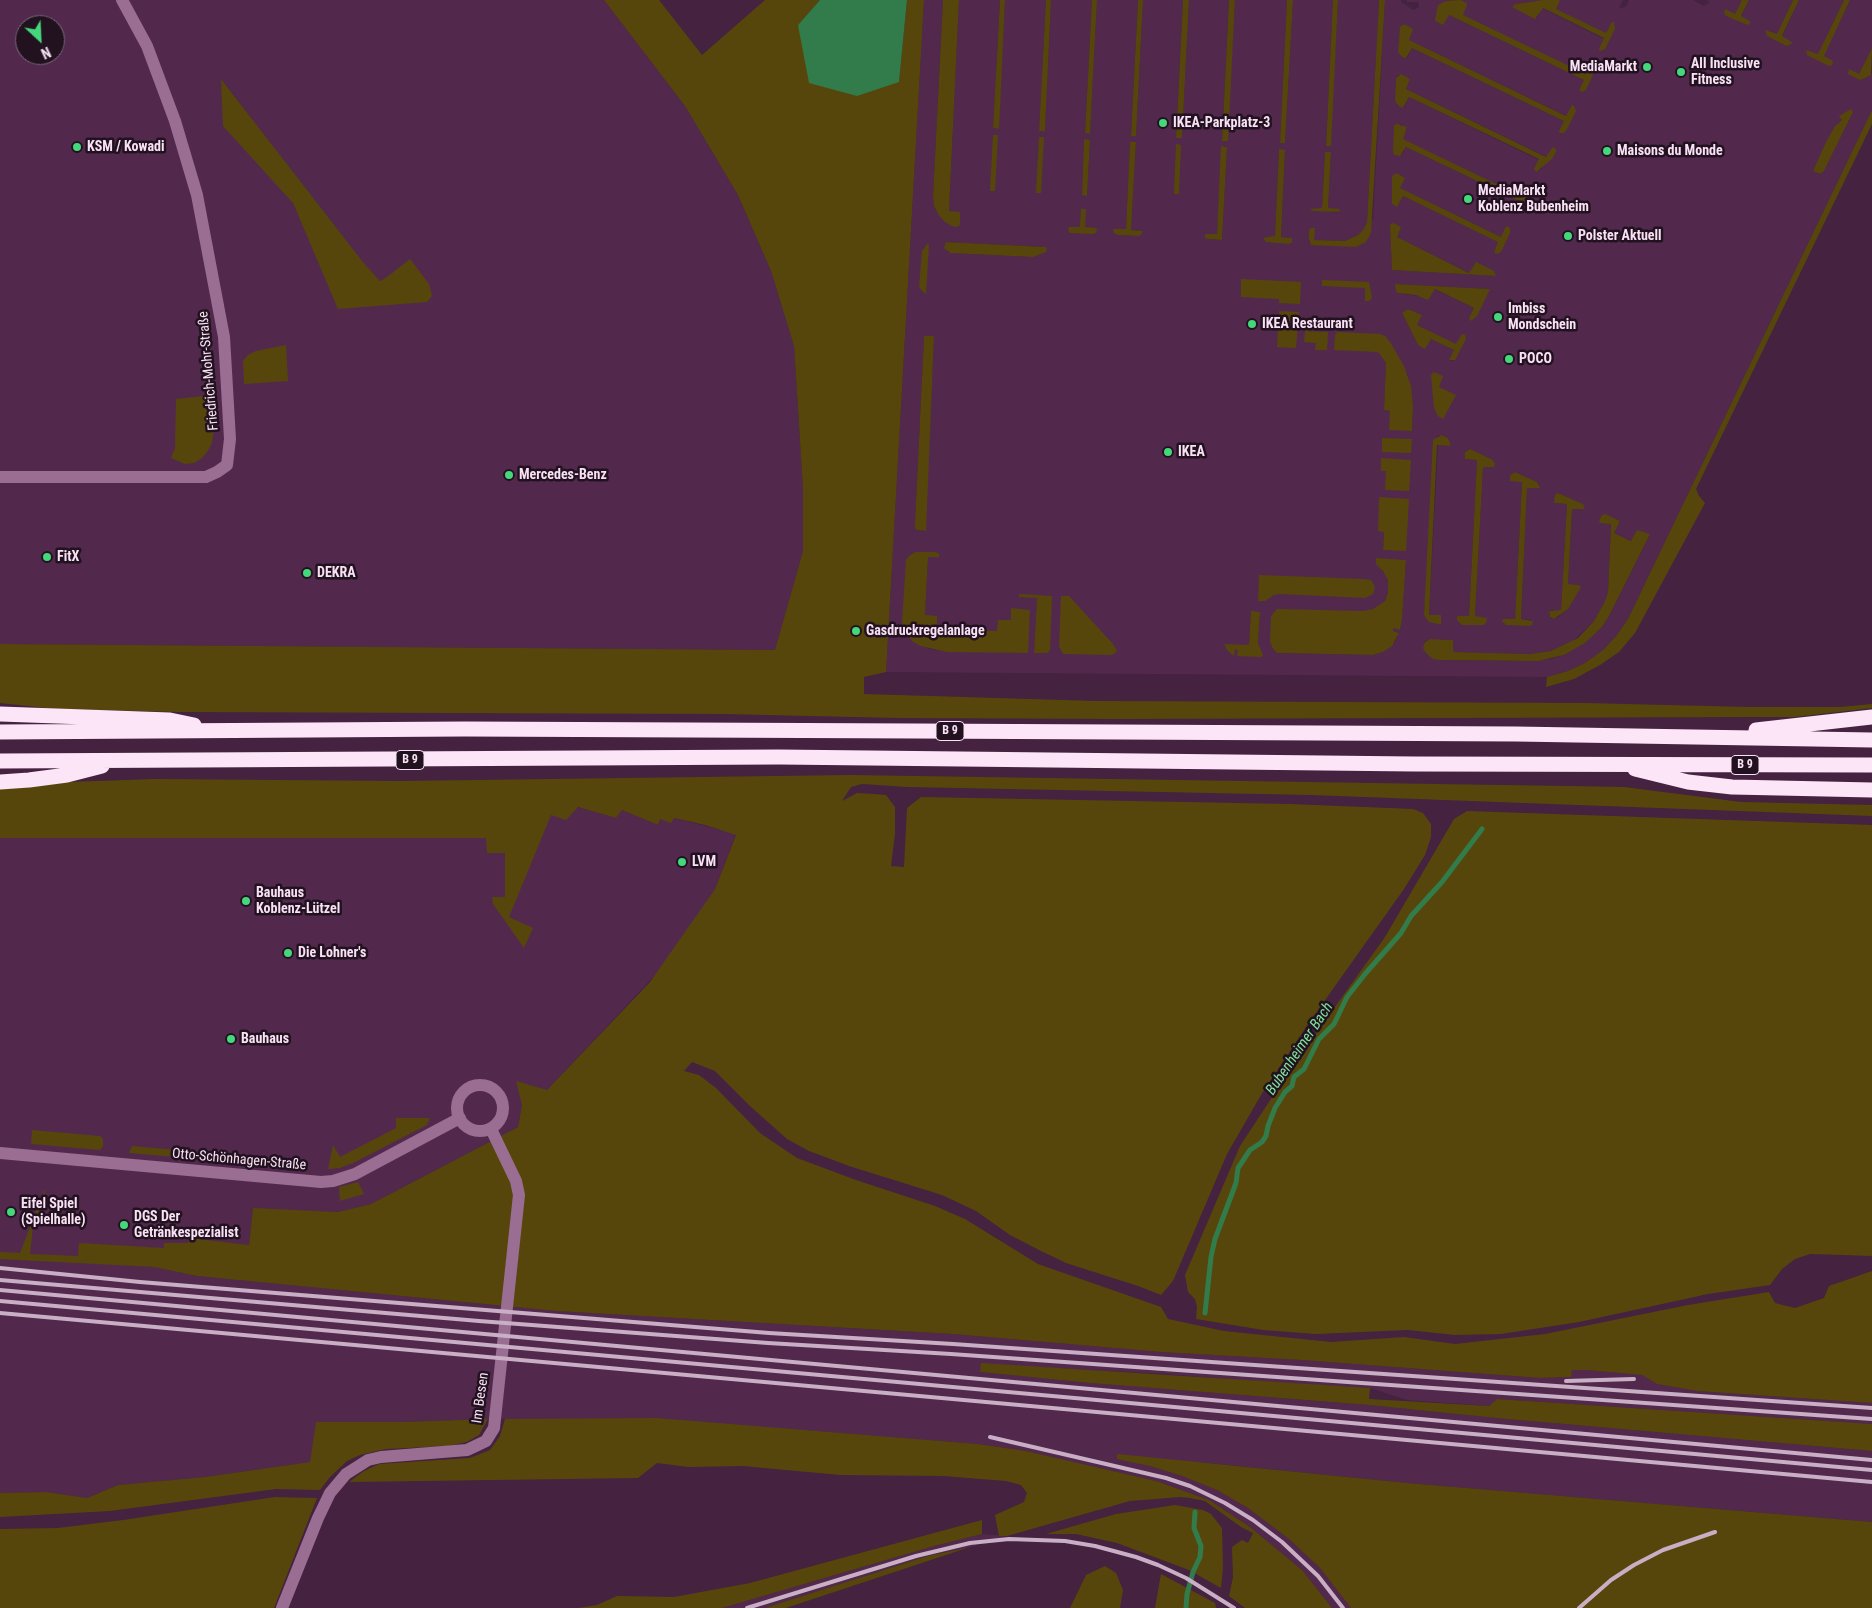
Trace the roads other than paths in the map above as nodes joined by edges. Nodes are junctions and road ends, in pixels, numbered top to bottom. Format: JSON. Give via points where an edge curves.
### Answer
{"nodes":[{"id":1,"x":122,"y":0,"type":"edge"},
{"id":2,"x":0,"y":477,"type":"edge"},
{"id":3,"x":0,"y":714,"type":"edge"},
{"id":4,"x":1872,"y":717,"type":"edge"},
{"id":5,"x":212,"y":731,"type":"junction"},
{"id":6,"x":0,"y":732,"type":"edge"},
{"id":7,"x":1688,"y":737,"type":"junction"},
{"id":8,"x":1872,"y":740,"type":"edge"},
{"id":9,"x":123,"y":760,"type":"junction"},
{"id":10,"x":0,"y":761,"type":"edge"},
{"id":11,"x":1618,"y":764,"type":"junction"},
{"id":12,"x":1872,"y":765,"type":"edge"},
{"id":13,"x":0,"y":782,"type":"edge"},
{"id":14,"x":1872,"y":790,"type":"edge"},
{"id":15,"x":460,"y":1118,"type":"junction"},
{"id":16,"x":490,"y":1129,"type":"junction"},
{"id":17,"x":0,"y":1153,"type":"edge"},
{"id":18,"x":282,"y":1608,"type":"edge"}],
"edges":[{"from":1,"to":2,"type":"street","name":"Friedrich-Mohr-Straße","via":[[147,46],[175,121],[197,195],[224,337],[230,440],[227,465],[206,477]]},
{"from":3,"to":5,"type":"highway","via":[[170,720]]},
{"from":4,"to":7,"type":"highway"},
{"from":5,"to":6,"type":"highway","number":"B 9"},
{"from":5,"to":7,"type":"highway","number":"B 9","via":[[975,731]]},
{"from":7,"to":8,"type":"highway","number":"B 9"},
{"from":9,"to":10,"type":"highway","number":"B 9"},
{"from":9,"to":11,"type":"highway","number":"B 9","via":[[789,758]]},
{"from":9,"to":13,"type":"highway","via":[[67,775]]},
{"from":11,"to":12,"type":"highway","number":"B 9"},
{"from":11,"to":14,"type":"highway","via":[[1709,785]]},
{"from":15,"to":16,"type":"street","via":[[473,1130]]},
{"from":15,"to":16,"type":"street","via":[[458,1107],[462,1095],[470,1088],[488,1087],[497,1093],[503,1104],[502,1116]]},
{"from":15,"to":17,"type":"street","name":"Otto-Schönhagen-Straße","via":[[361,1171],[321,1182]]},
{"from":16,"to":18,"type":"street","name":"Im Besen","via":[[516,1181],[519,1195],[494,1428],[486,1441],[468,1450],[381,1457],[368,1460],[346,1474],[326,1502]]}]}
